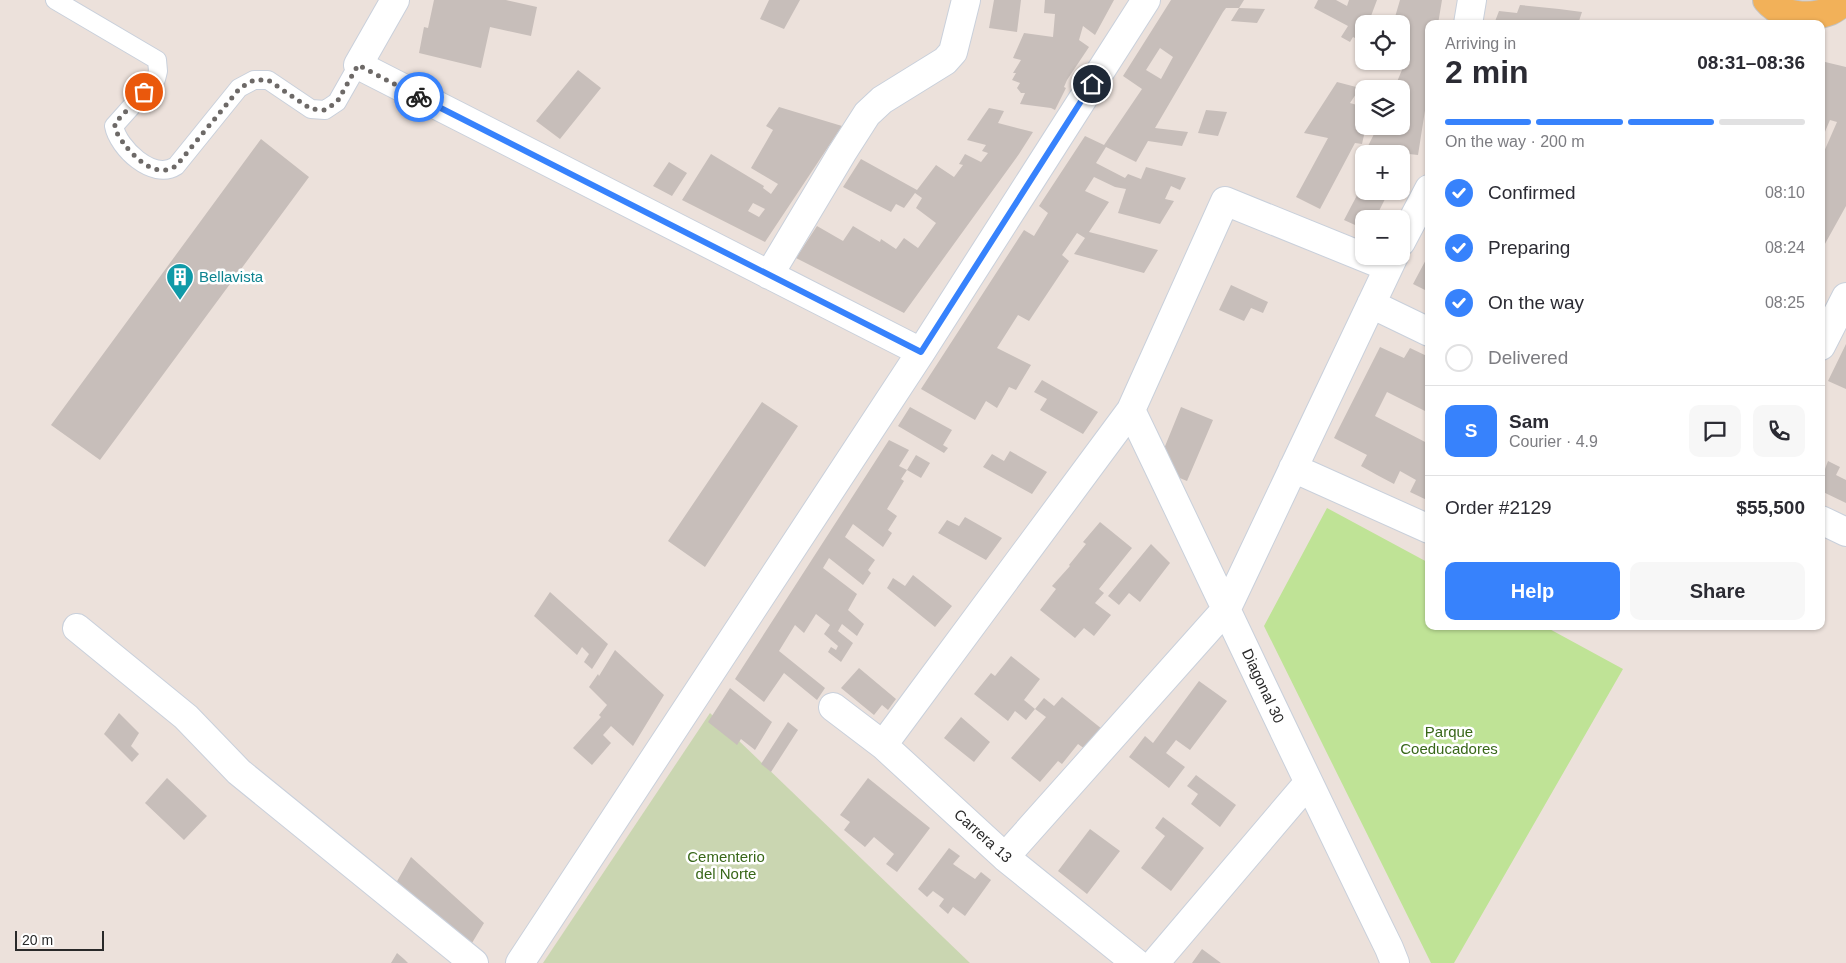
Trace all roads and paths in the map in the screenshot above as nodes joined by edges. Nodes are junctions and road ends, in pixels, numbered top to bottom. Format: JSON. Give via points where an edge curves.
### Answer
{"nodes":[{"id":1,"x":55,"y":0,"type":"edge"},
{"id":2,"x":395,"y":0,"type":"edge"},
{"id":3,"x":966,"y":0,"type":"edge"},
{"id":4,"x":1146,"y":0,"type":"edge"},
{"id":5,"x":1472,"y":0,"type":"edge"},
{"id":6,"x":1846,"y":0,"type":"edge"},
{"id":7,"x":1765,"y":1,"type":"edge"},
{"id":8,"x":1469,"y":20,"type":"edge"},
{"id":9,"x":358,"y":65,"type":"junction"},
{"id":10,"x":1425,"y":197,"type":"edge"},
{"id":11,"x":1410,"y":225,"type":"edge"},
{"id":12,"x":1355,"y":249,"type":"edge"},
{"id":13,"x":1390,"y":265,"type":"edge"},
{"id":14,"x":769,"y":275,"type":"junction"},
{"id":15,"x":1846,"y":297,"type":"edge"},
{"id":16,"x":1371,"y":304,"type":"junction"},
{"id":17,"x":1425,"y":330,"type":"edge"},
{"id":18,"x":1825,"y":332,"type":"edge"},
{"id":19,"x":921,"y":352,"type":"junction"},
{"id":20,"x":1131,"y":410,"type":"junction"},
{"id":21,"x":1293,"y":468,"type":"junction"},
{"id":22,"x":1825,"y":522,"type":"edge"},
{"id":23,"x":1425,"y":527,"type":"edge"},
{"id":24,"x":1846,"y":532,"type":"edge"},
{"id":25,"x":1227,"y":608,"type":"junction"},
{"id":26,"x":77,"y":628,"type":"dead end"},
{"id":27,"x":833,"y":707,"type":"dead end"},
{"id":28,"x":882,"y":745,"type":"junction"},
{"id":29,"x":1308,"y":783,"type":"junction"},
{"id":30,"x":1005,"y":857,"type":"junction"},
{"id":31,"x":1387,"y":958,"type":"edge"},
{"id":32,"x":474,"y":963,"type":"edge"},
{"id":33,"x":520,"y":963,"type":"edge"},
{"id":34,"x":1136,"y":963,"type":"edge"},
{"id":35,"x":1155,"y":963,"type":"edge"}],
"edges":[{"from":1,"to":9,"type":"lane","via":[[157,60],[156,79],[114,126],[121,140],[139,160],[158,170],[176,166],[240,88],[254,80],[268,80],[311,109],[325,110],[337,102]]},
{"from":2,"to":9,"type":"street"},
{"from":3,"to":14,"type":"street","via":[[953,52],[945,61],[882,100],[867,114]]},
{"from":4,"to":19,"type":"street"},
{"from":5,"to":8,"type":"street"},
{"from":6,"to":7,"type":"main road","via":[[1830,11],[1810,16],[1788,14]]},
{"from":9,"to":14,"type":"street"},
{"from":10,"to":11,"type":"street"},
{"from":12,"to":20,"type":"street","via":[[1225,202]]},
{"from":13,"to":16,"type":"street"},
{"from":14,"to":19,"type":"street"},
{"from":15,"to":18,"type":"street"},
{"from":16,"to":17,"type":"street"},
{"from":16,"to":21,"type":"street"},
{"from":19,"to":33,"type":"street"},
{"from":20,"to":25,"type":"street","name":"Diagonal 30"},
{"from":20,"to":28,"type":"street"},
{"from":21,"to":23,"type":"street"},
{"from":21,"to":25,"type":"street"},
{"from":22,"to":24,"type":"street"},
{"from":25,"to":29,"type":"street","name":"Diagonal 30"},
{"from":25,"to":30,"type":"street"},
{"from":26,"to":32,"type":"street","via":[[186,718],[240,772]]},
{"from":27,"to":28,"type":"street","name":"Carrera 13"},
{"from":28,"to":30,"type":"street","name":"Carrera 13"},
{"from":29,"to":31,"type":"street","name":"Diagonal 30"},
{"from":29,"to":35,"type":"street"},
{"from":30,"to":34,"type":"street","name":"Carrera 13"}]}
